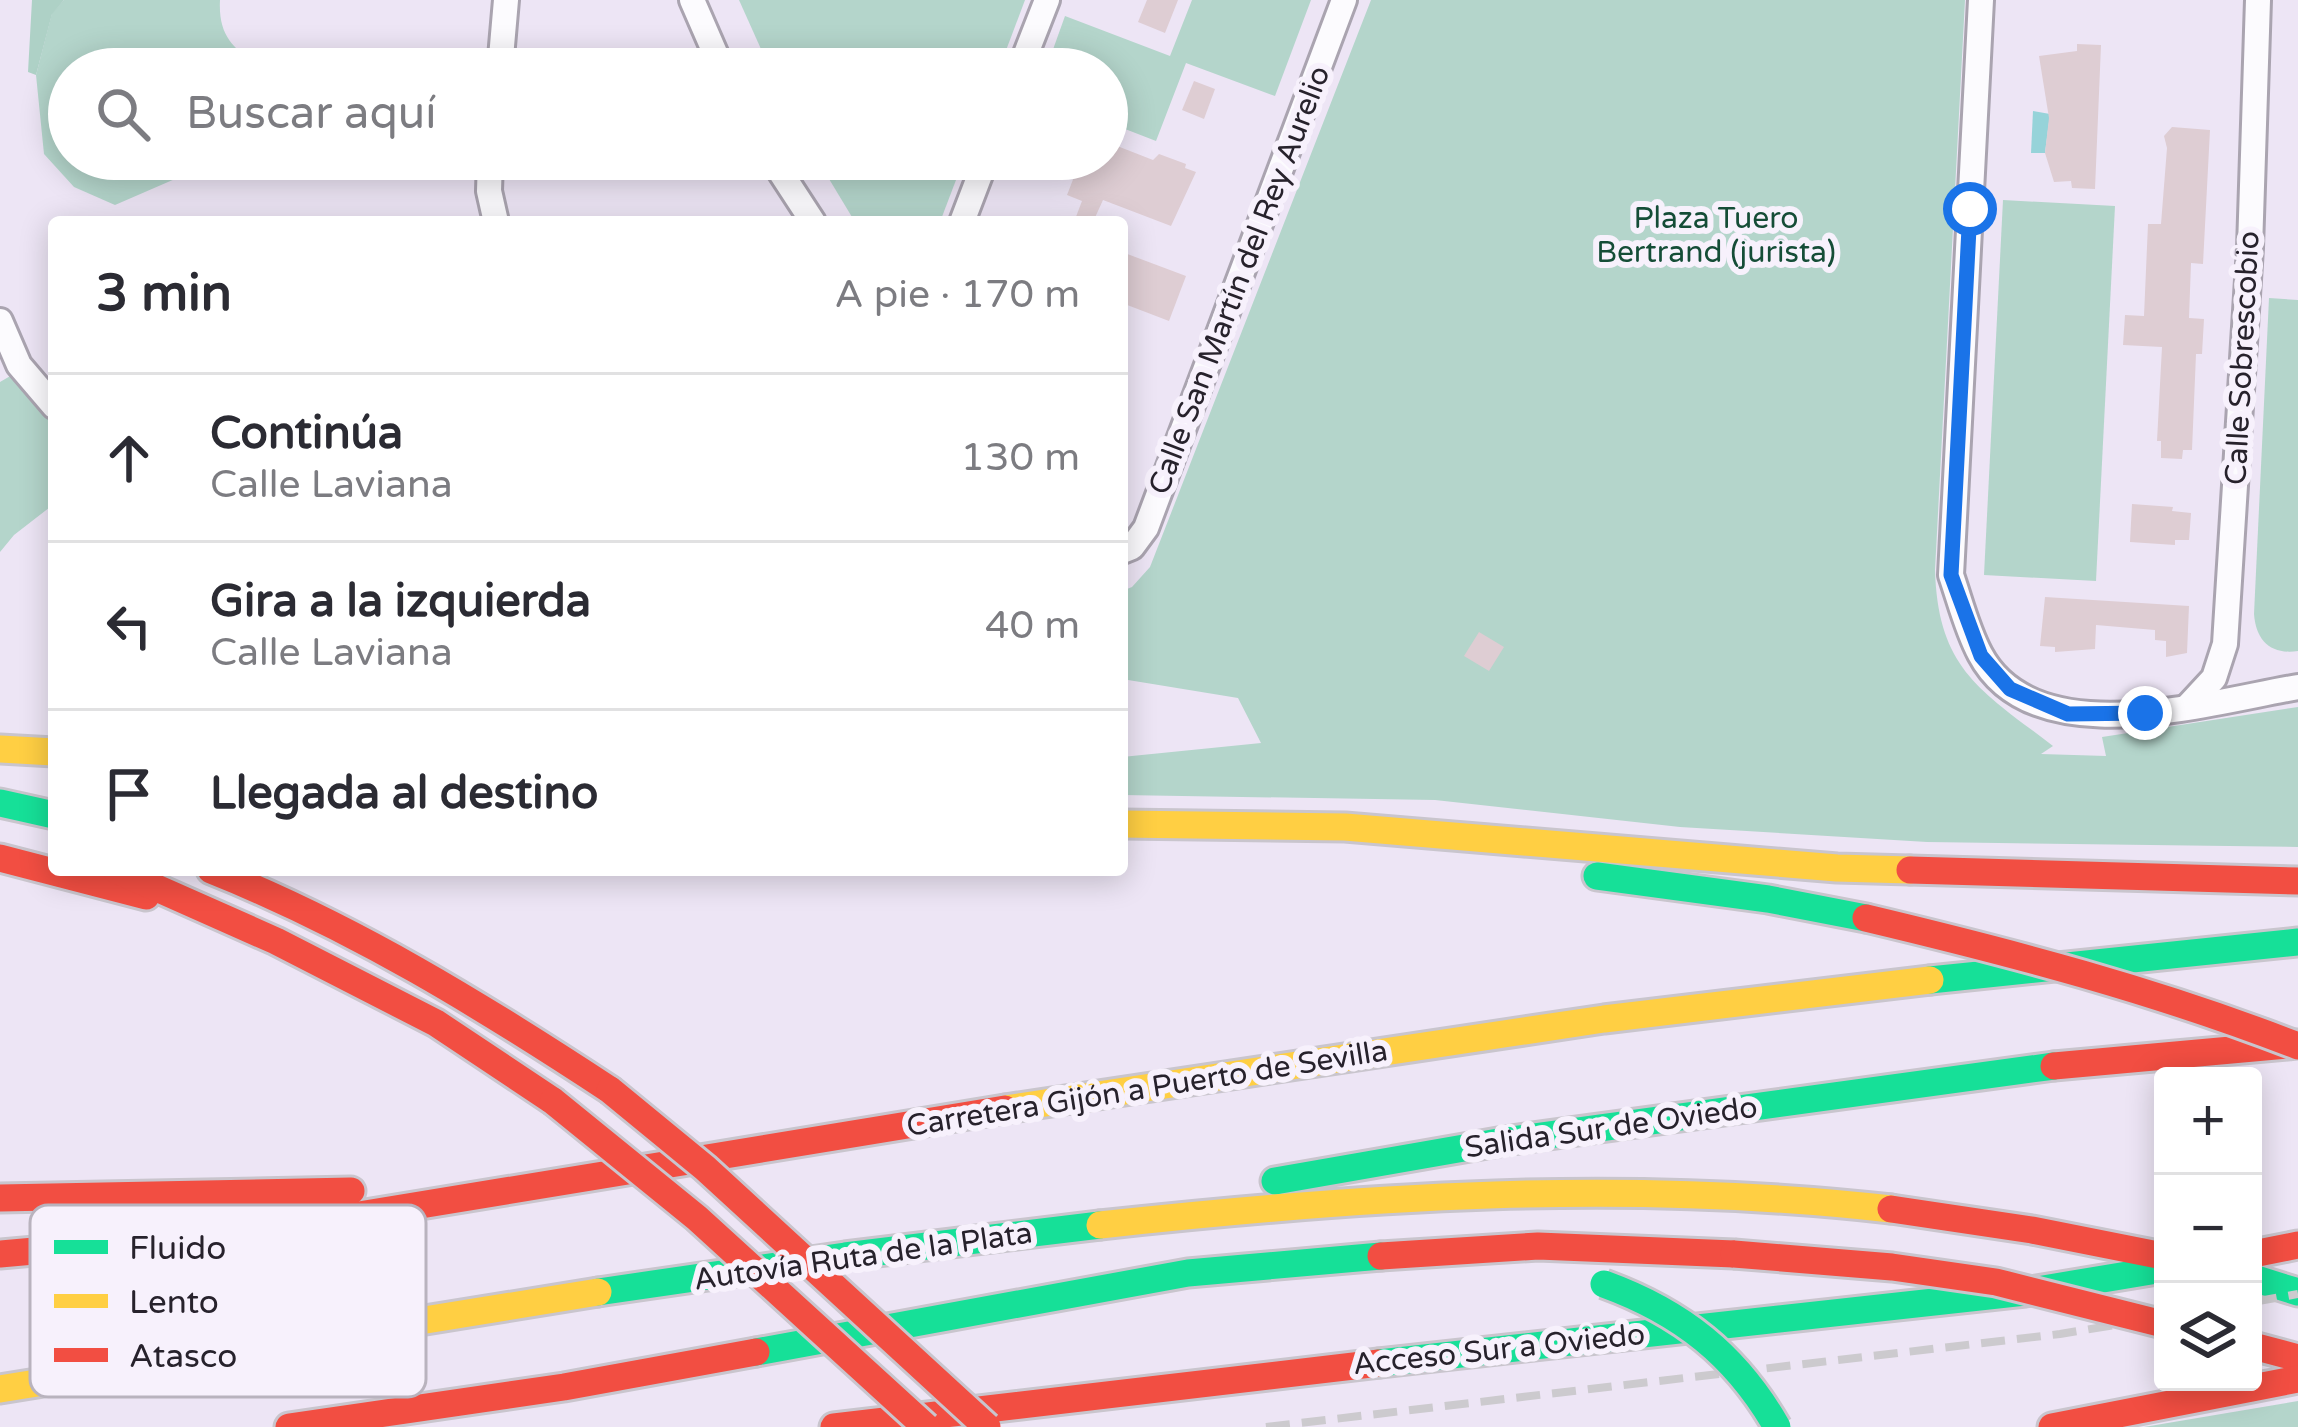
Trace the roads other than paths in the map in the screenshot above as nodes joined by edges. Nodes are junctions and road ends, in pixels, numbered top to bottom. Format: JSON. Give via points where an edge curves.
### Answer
{"nodes":[{"id":1,"x":506,"y":0,"type":"edge"},
{"id":2,"x":1047,"y":0,"type":"edge"},
{"id":3,"x":1343,"y":0,"type":"edge"},
{"id":4,"x":1981,"y":0,"type":"edge"},
{"id":5,"x":2258,"y":0,"type":"edge"},
{"id":6,"x":699,"y":8,"type":"edge"},
{"id":7,"x":502,"y":48,"type":"edge"},
{"id":8,"x":714,"y":48,"type":"edge"},
{"id":9,"x":1028,"y":48,"type":"edge"},
{"id":10,"x":489,"y":180,"type":"edge"},
{"id":11,"x":786,"y":180,"type":"edge"},
{"id":12,"x":978,"y":180,"type":"edge"},
{"id":13,"x":495,"y":216,"type":"edge"},
{"id":14,"x":809,"y":216,"type":"edge"},
{"id":15,"x":964,"y":216,"type":"edge"},
{"id":16,"x":0,"y":321,"type":"edge"},
{"id":17,"x":48,"y":399,"type":"edge"},
{"id":18,"x":1128,"y":549,"type":"edge"},
{"id":19,"x":2298,"y":687,"type":"edge"},
{"id":20,"x":2189,"y":705,"type":"junction"},
{"id":21,"x":0,"y":748,"type":"edge"},
{"id":22,"x":48,"y":752,"type":"edge"},
{"id":23,"x":0,"y":802,"type":"edge"},
{"id":24,"x":48,"y":814,"type":"edge"},
{"id":25,"x":1128,"y":828,"type":"edge"},
{"id":26,"x":1128,"y":828,"type":"edge"},
{"id":27,"x":0,"y":838,"type":"edge"},
{"id":28,"x":48,"y":850,"type":"edge"},
{"id":29,"x":0,"y":858,"type":"edge"},
{"id":30,"x":48,"y":871,"type":"edge"},
{"id":31,"x":65,"y":876,"type":"edge"},
{"id":32,"x":129,"y":876,"type":"edge"},
{"id":33,"x":224,"y":876,"type":"edge"},
{"id":34,"x":2298,"y":881,"type":"edge"},
{"id":35,"x":196,"y":906,"type":"junction"},
{"id":36,"x":2298,"y":942,"type":"edge"},
{"id":37,"x":2298,"y":1045,"type":"edge"},
{"id":38,"x":582,"y":1178,"type":"junction"},
{"id":39,"x":0,"y":1198,"type":"edge"},
{"id":40,"x":419,"y":1205,"type":"edge"},
{"id":41,"x":929,"y":1242,"type":"junction"},
{"id":42,"x":2298,"y":1245,"type":"edge"},
{"id":43,"x":30,"y":1251,"type":"edge"},
{"id":44,"x":2262,"y":1252,"type":"edge"},
{"id":45,"x":0,"y":1254,"type":"edge"},
{"id":46,"x":2154,"y":1254,"type":"edge"},
{"id":47,"x":2154,"y":1270,"type":"edge"},
{"id":48,"x":1533,"y":1273,"type":"dead end"},
{"id":49,"x":2262,"y":1281,"type":"edge"},
{"id":50,"x":1592,"y":1282,"type":"dead end"},
{"id":51,"x":2298,"y":1292,"type":"edge"},
{"id":52,"x":1039,"y":1302,"type":"junction"},
{"id":53,"x":426,"y":1322,"type":"edge"},
{"id":54,"x":2154,"y":1322,"type":"edge"},
{"id":55,"x":2262,"y":1348,"type":"edge"},
{"id":56,"x":2298,"y":1358,"type":"edge"},
{"id":57,"x":2298,"y":1378,"type":"edge"},
{"id":58,"x":30,"y":1384,"type":"edge"},
{"id":59,"x":0,"y":1389,"type":"edge"},
{"id":60,"x":289,"y":1427,"type":"edge"},
{"id":61,"x":833,"y":1427,"type":"edge"},
{"id":62,"x":926,"y":1427,"type":"edge"},
{"id":63,"x":987,"y":1427,"type":"edge"},
{"id":64,"x":1777,"y":1427,"type":"edge"},
{"id":65,"x":2052,"y":1427,"type":"edge"}],
"edges":[{"from":1,"to":7,"type":"street"},
{"from":2,"to":9,"type":"street"},
{"from":3,"to":18,"type":"street","name":"Calle San Martín del Rey Aurelio","via":[[1146,528]]},
{"from":4,"to":20,"type":"street","via":[[1951,575],[1981,656],[2010,689],[2068,714]]},
{"from":5,"to":20,"type":"street","name":"Calle Sobrescobio","via":[[2225,644],[2214,679]]},
{"from":6,"to":8,"type":"street"},
{"from":10,"to":13,"type":"street"},
{"from":11,"to":14,"type":"street"},
{"from":12,"to":15,"type":"street"},
{"from":16,"to":17,"type":"street","via":[[19,365]]},
{"from":19,"to":20,"type":"street"},
{"from":21,"to":22,"type":"highway"},
{"from":23,"to":24,"type":"highway"},
{"from":25,"to":34,"type":"highway","via":[[1346,827],[1838,868]]},
{"from":26,"to":37,"type":"highway","bridge":true,"via":[[1480,857],[1768,899],[1977,944]]},
{"from":27,"to":28,"type":"highway"},
{"from":29,"to":30,"type":"highway"},
{"from":31,"to":35,"type":"highway"},
{"from":32,"to":35,"type":"highway"},
{"from":33,"to":63,"type":"highway","bridge":true,"via":[[371,942],[610,1090]]},
{"from":35,"to":62,"type":"highway","bridge":true,"via":[[436,1023],[553,1101],[711,1227]]},
{"from":36,"to":38,"type":"highway","name":"Carretera Gijón a Puerto de Sevilla","via":[[1604,1018]]},
{"from":37,"to":41,"type":"highway","name":"Salida Sur de Oviedo","via":[[2023,1070],[1504,1141]]},
{"from":38,"to":39,"type":"highway","via":[[302,1194]]},
{"from":38,"to":40,"type":"highway","name":"Carretera Gijón a Puerto de Sevilla"},
{"from":41,"to":46,"type":"highway","name":"Autovía Ruta de la Plata","via":[[1333,1202],[1547,1192],[1855,1206]]},
{"from":41,"to":53,"type":"highway","name":"Autovía Ruta de la Plata"},
{"from":42,"to":44,"type":"highway"},
{"from":43,"to":45,"type":"highway","name":"Carretera Gijón a Puerto de Sevilla"},
{"from":47,"to":61,"type":"highway","name":"Acceso Sur a Oviedo","via":[[2025,1292]]},
{"from":48,"to":52,"type":"highway"},
{"from":49,"to":51,"type":"highway"},
{"from":50,"to":64,"type":"highway","bridge":true,"via":[[1657,1304],[1713,1341],[1754,1384]]},
{"from":52,"to":54,"type":"highway","bridge":true,"via":[[1188,1274],[1538,1246],[1892,1267],[1996,1282]]},
{"from":52,"to":60,"type":"highway"},
{"from":55,"to":56,"type":"highway"},
{"from":57,"to":65,"type":"highway"},
{"from":58,"to":59,"type":"highway","name":"Autovía Ruta de la Plata"}]}
